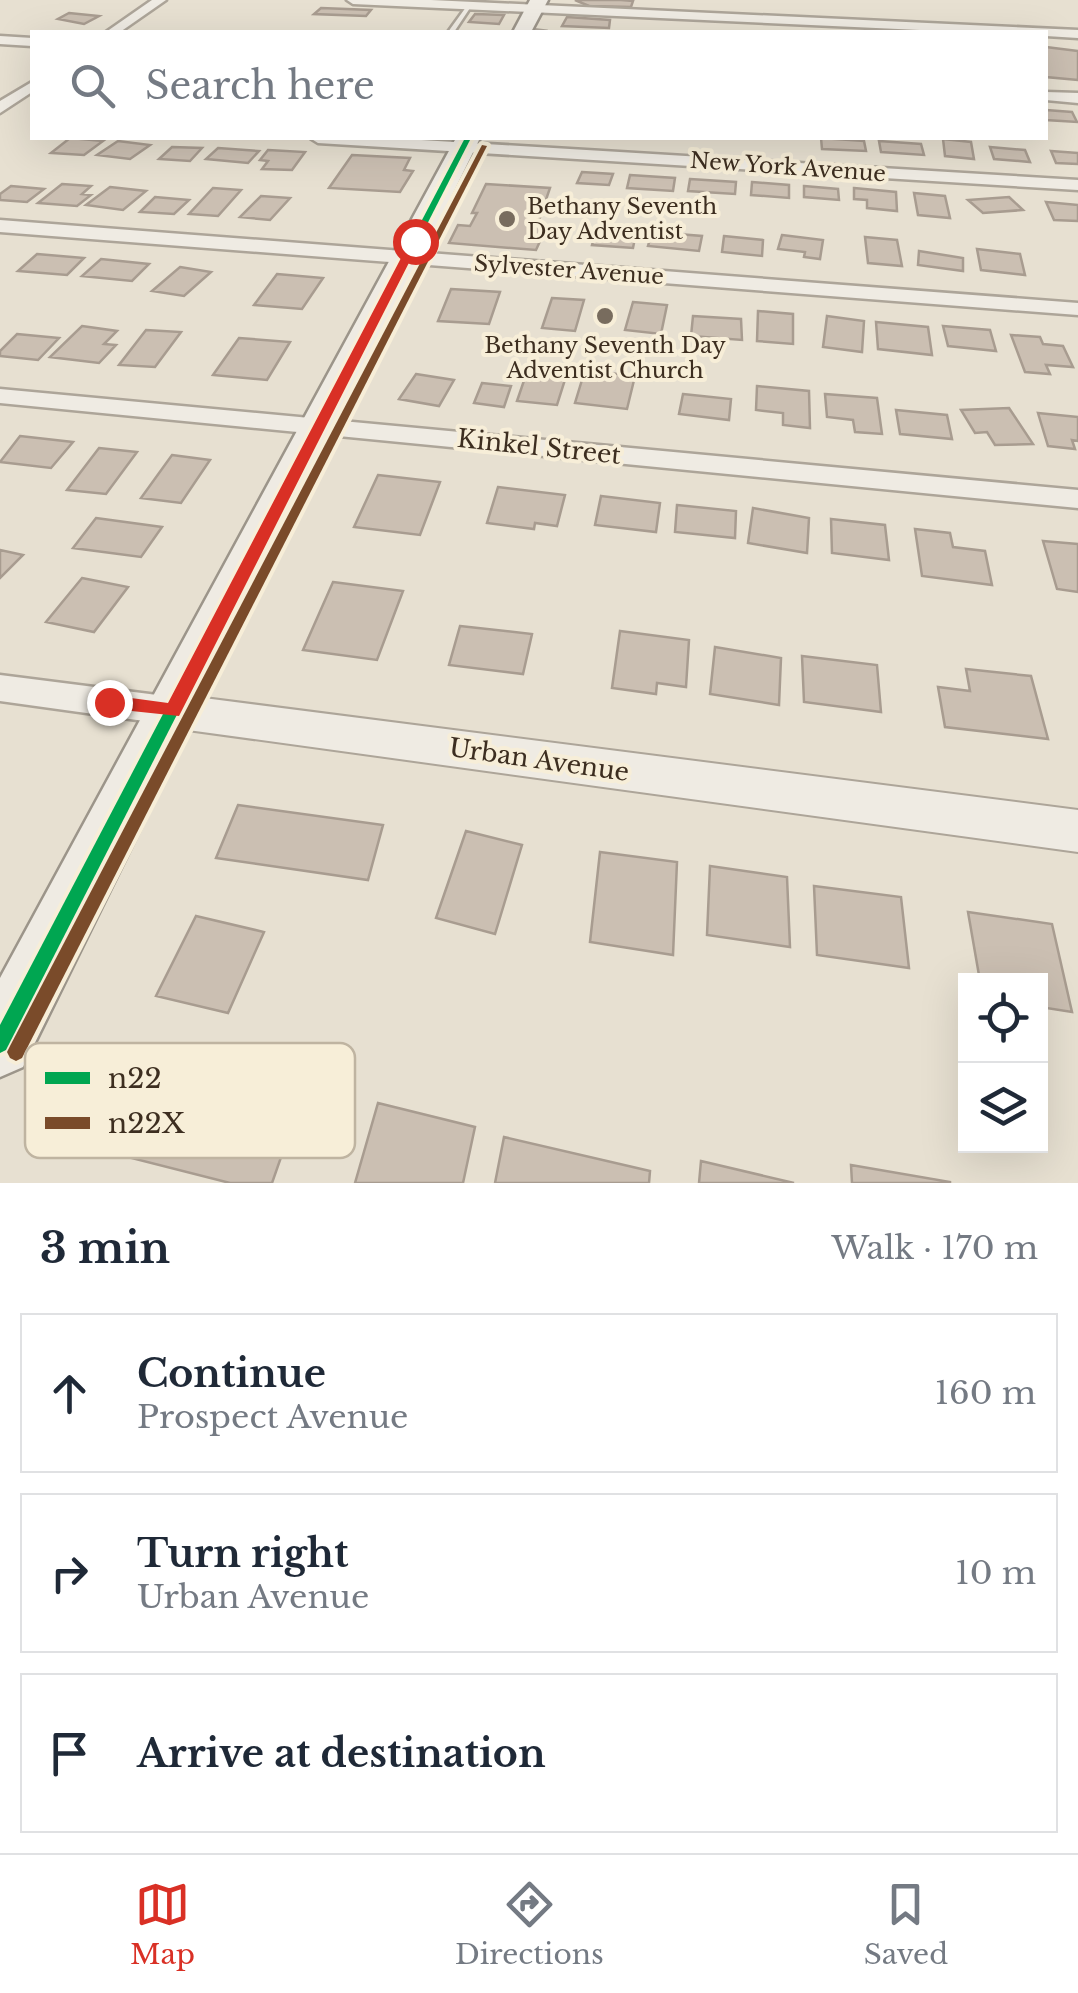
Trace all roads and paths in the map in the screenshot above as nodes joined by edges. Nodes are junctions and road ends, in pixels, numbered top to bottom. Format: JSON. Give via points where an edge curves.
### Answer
{"nodes":[{"id":1,"x":160,"y":0,"type":"edge"},
{"id":2,"x":353,"y":0,"type":"edge"},
{"id":3,"x":537,"y":4,"type":"edge"},
{"id":4,"x":469,"y":5,"type":"junction"},
{"id":5,"x":115,"y":30,"type":"edge"},
{"id":6,"x":452,"y":30,"type":"edge"},
{"id":7,"x":523,"y":30,"type":"edge"},
{"id":8,"x":1029,"y":30,"type":"edge"},
{"id":9,"x":1048,"y":32,"type":"edge"},
{"id":10,"x":1078,"y":34,"type":"edge"},
{"id":11,"x":0,"y":40,"type":"edge"},
{"id":12,"x":30,"y":42,"type":"edge"},
{"id":13,"x":30,"y":87,"type":"edge"},
{"id":14,"x":1048,"y":96,"type":"edge"},
{"id":15,"x":1078,"y":98,"type":"edge"},
{"id":16,"x":0,"y":108,"type":"edge"},
{"id":17,"x":417,"y":140,"type":"edge"},
{"id":18,"x":467,"y":141,"type":"edge"},
{"id":19,"x":1078,"y":185,"type":"edge"},
{"id":20,"x":0,"y":226,"type":"edge"},
{"id":21,"x":406,"y":257,"type":"junction"},
{"id":22,"x":1078,"y":309,"type":"edge"},
{"id":23,"x":0,"y":396,"type":"edge"},
{"id":24,"x":320,"y":426,"type":"junction"},
{"id":25,"x":1078,"y":499,"type":"edge"},
{"id":26,"x":0,"y":688,"type":"edge"},
{"id":27,"x":173,"y":711,"type":"junction"},
{"id":28,"x":1078,"y":831,"type":"edge"},
{"id":29,"x":0,"y":1044,"type":"edge"}],
"edges":[{"from":1,"to":5,"type":"street"},
{"from":2,"to":4,"type":"street"},
{"from":3,"to":4,"type":"street"},
{"from":3,"to":7,"type":"main road"},
{"from":3,"to":8,"type":"street"},
{"from":4,"to":6,"type":"lane"},
{"from":9,"to":10,"type":"street"},
{"from":11,"to":12,"type":"street"},
{"from":13,"to":16,"type":"street"},
{"from":14,"to":15,"type":"street"},
{"from":17,"to":18,"type":"street","name":"New York Avenue"},
{"from":18,"to":19,"type":"street","name":"New York Avenue"},
{"from":18,"to":21,"type":"main road"},
{"from":20,"to":21,"type":"street","name":"Sylvester Avenue"},
{"from":21,"to":22,"type":"street","name":"Sylvester Avenue"},
{"from":21,"to":24,"type":"main road"},
{"from":23,"to":24,"type":"street","name":"Kinkel Street"},
{"from":24,"to":25,"type":"street","name":"Kinkel Street"},
{"from":24,"to":27,"type":"main road"},
{"from":26,"to":27,"type":"street","name":"Urban Avenue"},
{"from":27,"to":28,"type":"street","name":"Urban Avenue"},
{"from":27,"to":29,"type":"main road"}]}
